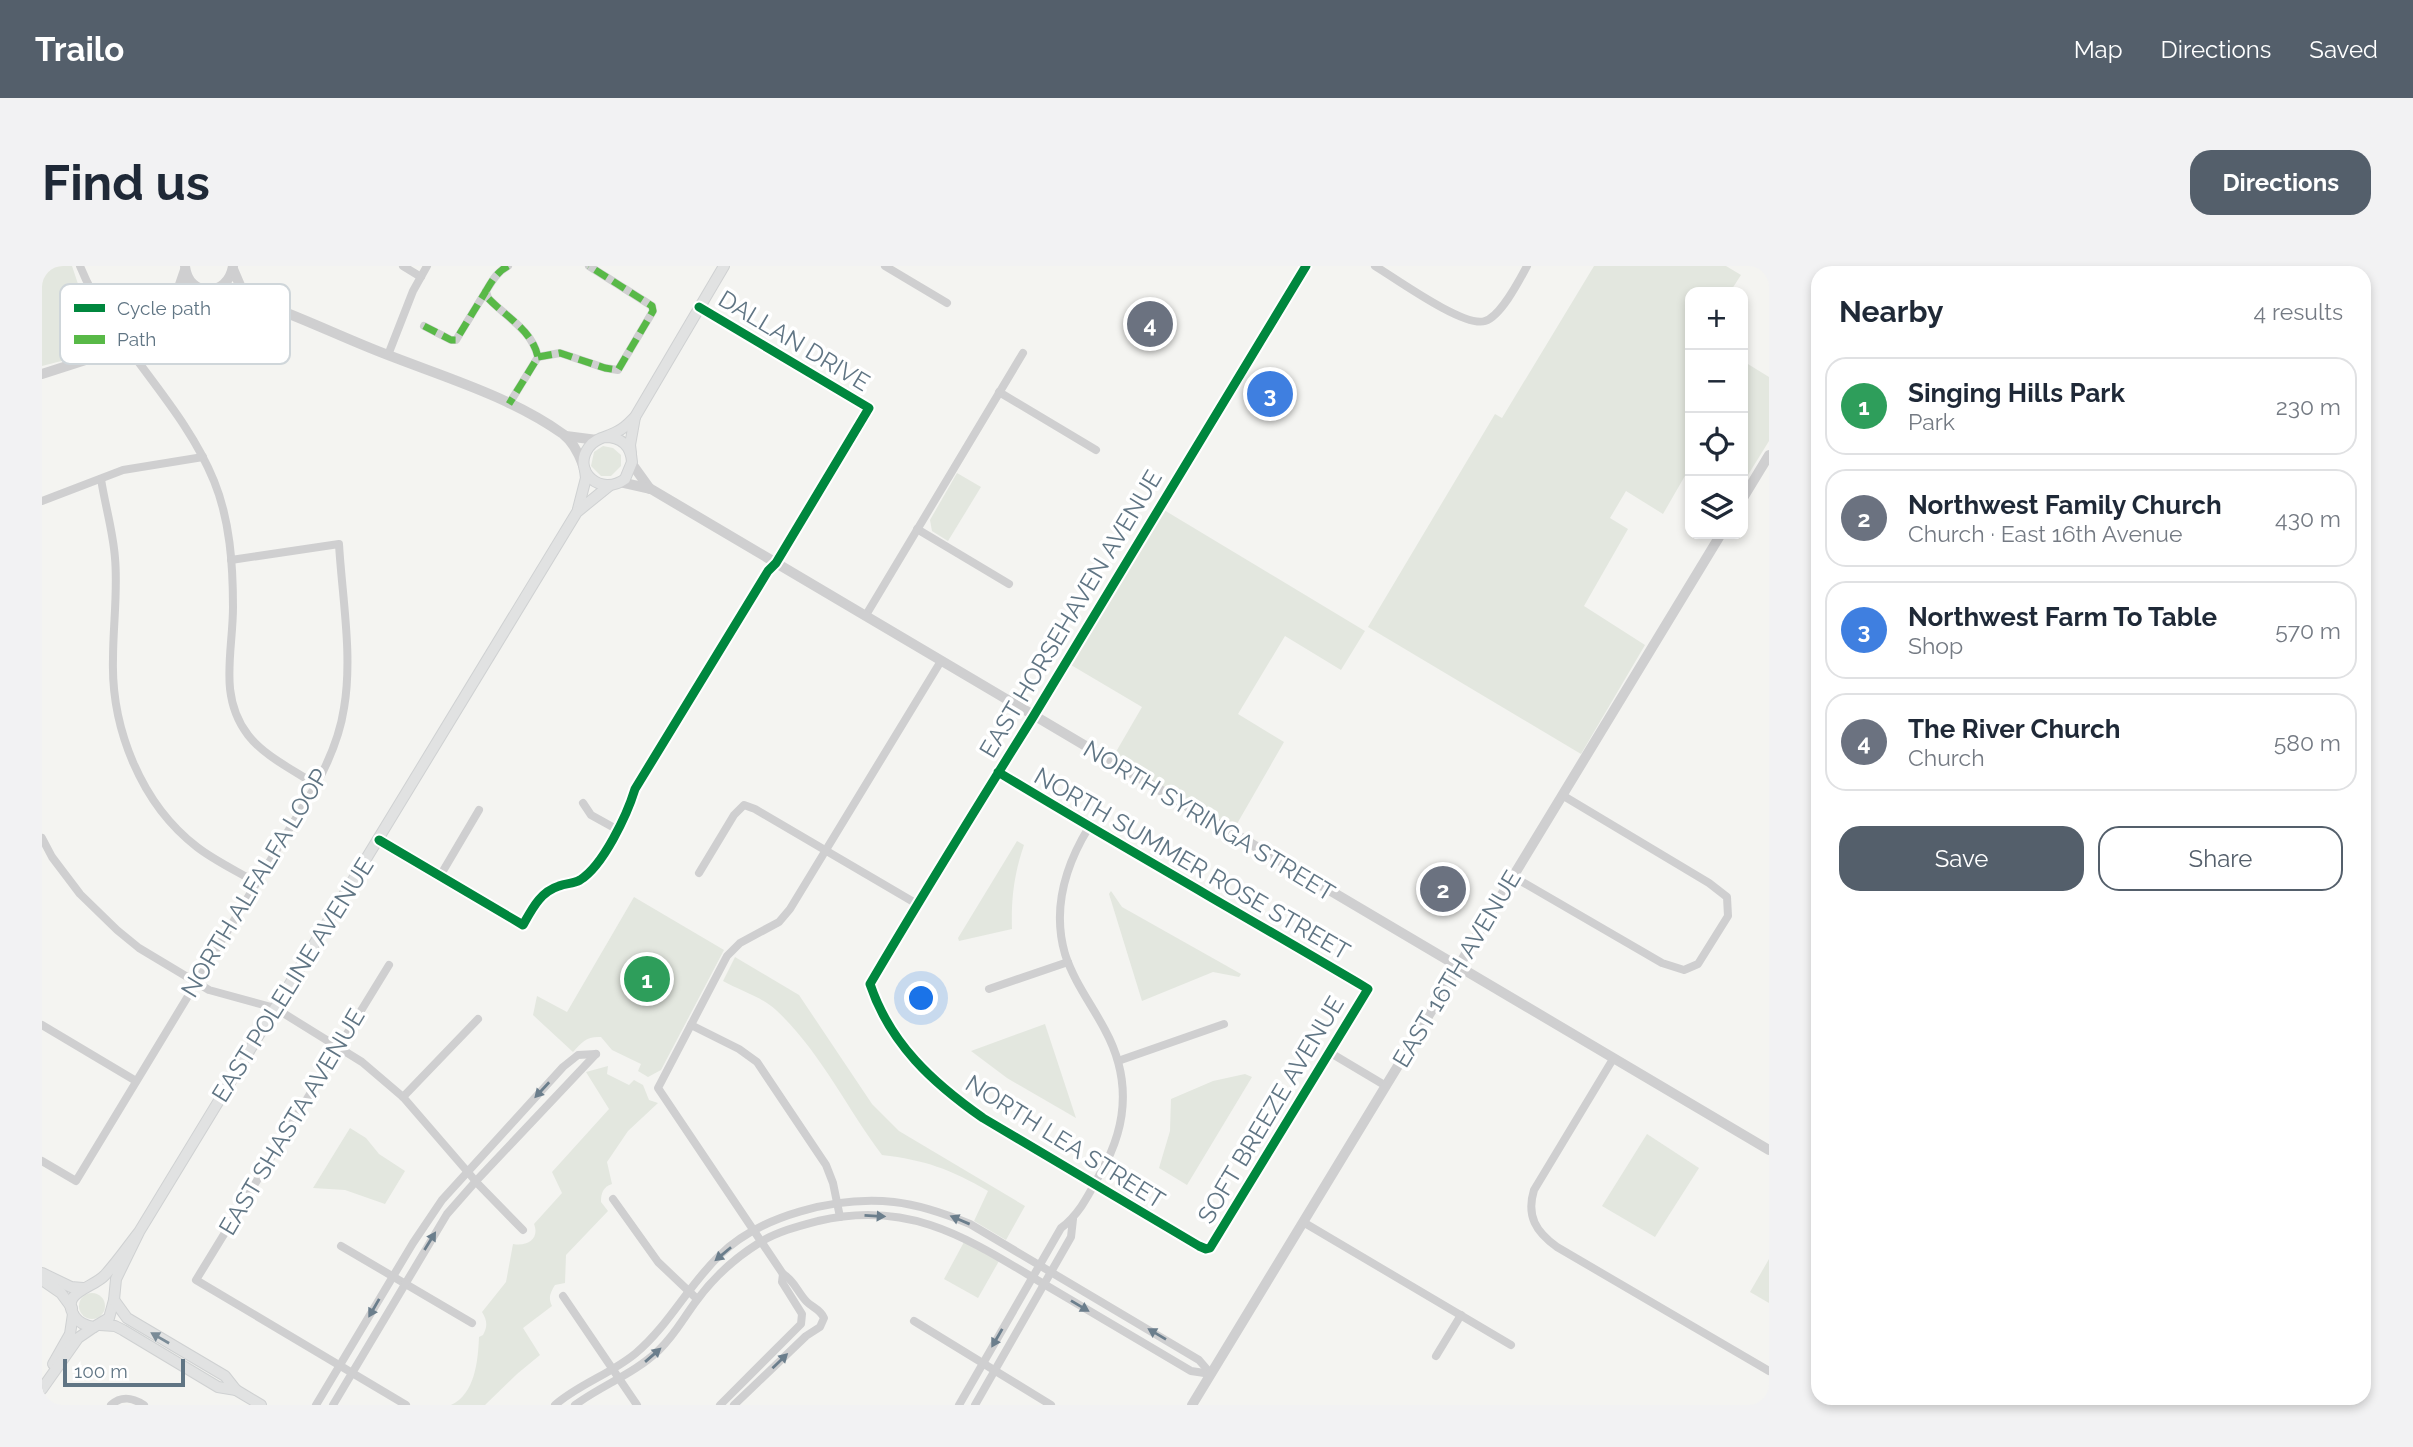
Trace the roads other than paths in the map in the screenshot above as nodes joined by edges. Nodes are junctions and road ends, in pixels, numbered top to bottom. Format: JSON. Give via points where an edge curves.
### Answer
{"nodes":[{"id":1,"x":80,"y":266,"type":"edge"},
{"id":2,"x":403,"y":266,"type":"edge"},
{"id":3,"x":427,"y":266,"type":"edge"},
{"id":4,"x":508,"y":266,"type":"edge"},
{"id":5,"x":589,"y":266,"type":"edge"},
{"id":6,"x":724,"y":266,"type":"edge"},
{"id":7,"x":885,"y":266,"type":"edge"},
{"id":8,"x":1306,"y":266,"type":"edge"},
{"id":9,"x":1374,"y":266,"type":"edge"},
{"id":10,"x":1527,"y":266,"type":"edge"},
{"id":11,"x":233,"y":267,"type":"edge"},
{"id":12,"x":421,"y":277,"type":"junction"},
{"id":13,"x":87,"y":284,"type":"edge"},
{"id":14,"x":223,"y":284,"type":"edge"},
{"id":15,"x":238,"y":284,"type":"edge"},
{"id":16,"x":486,"y":291,"type":"junction"},
{"id":17,"x":947,"y":303,"type":"dead end"},
{"id":18,"x":699,"y":307,"type":"junction"},
{"id":19,"x":290,"y":315,"type":"edge"},
{"id":20,"x":424,"y":326,"type":"dead end"},
{"id":21,"x":1023,"y":353,"type":"dead end"},
{"id":22,"x":388,"y":355,"type":"junction"},
{"id":23,"x":538,"y":357,"type":"junction"},
{"id":24,"x":73,"y":364,"type":"edge"},
{"id":25,"x":141,"y":364,"type":"edge"},
{"id":26,"x":42,"y":374,"type":"edge"},
{"id":27,"x":999,"y":392,"type":"junction"},
{"id":28,"x":509,"y":404,"type":"junction"},
{"id":29,"x":635,"y":417,"type":"junction"},
{"id":30,"x":566,"y":436,"type":"junction"},
{"id":31,"x":601,"y":438,"type":"junction"},
{"id":32,"x":1096,"y":450,"type":"dead end"},
{"id":33,"x":1769,"y":455,"type":"edge"},
{"id":34,"x":203,"y":457,"type":"junction"},
{"id":35,"x":632,"y":460,"type":"junction"},
{"id":36,"x":585,"y":468,"type":"junction"},
{"id":37,"x":101,"y":479,"type":"junction"},
{"id":38,"x":615,"y":484,"type":"junction"},
{"id":39,"x":651,"y":489,"type":"junction"},
{"id":40,"x":1748,"y":490,"type":"edge"},
{"id":41,"x":42,"y":501,"type":"edge"},
{"id":42,"x":577,"y":512,"type":"junction"},
{"id":43,"x":917,"y":529,"type":"junction"},
{"id":44,"x":1718,"y":539,"type":"edge"},
{"id":45,"x":230,"y":561,"type":"junction"},
{"id":46,"x":776,"y":563,"type":"junction"},
{"id":47,"x":1009,"y":584,"type":"dead end"},
{"id":48,"x":866,"y":615,"type":"junction"},
{"id":49,"x":941,"y":661,"type":"junction"},
{"id":50,"x":1033,"y":717,"type":"junction"},
{"id":51,"x":998,"y":772,"type":"junction"},
{"id":52,"x":316,"y":785,"type":"junction"},
{"id":53,"x":1562,"y":796,"type":"junction"},
{"id":54,"x":583,"y":803,"type":"dead end"},
{"id":55,"x":479,"y":810,"type":"dead end"},
{"id":56,"x":1089,"y":828,"type":"junction"},
{"id":57,"x":618,"y":830,"type":"junction"},
{"id":58,"x":42,"y":838,"type":"edge"},
{"id":59,"x":379,"y":840,"type":"junction"},
{"id":60,"x":826,"y":850,"type":"junction"},
{"id":61,"x":699,"y":873,"type":"dead end"},
{"id":62,"x":440,"y":876,"type":"junction"},
{"id":63,"x":1513,"y":876,"type":"junction"},
{"id":64,"x":257,"y":883,"type":"junction"},
{"id":65,"x":918,"y":904,"type":"junction"},
{"id":66,"x":1068,"y":962,"type":"junction"},
{"id":67,"x":388,"y":965,"type":"dead end"},
{"id":68,"x":1458,"y":968,"type":"junction"},
{"id":69,"x":196,"y":983,"type":"junction"},
{"id":70,"x":870,"y":984,"type":"joint"},
{"id":71,"x":989,"y":989,"type":"dead end"},
{"id":72,"x":1368,"y":989,"type":"joint"},
{"id":73,"x":275,"y":1008,"type":"junction"},
{"id":74,"x":478,"y":1019,"type":"dead end"},
{"id":75,"x":1224,"y":1024,"type":"dead end"},
{"id":76,"x":42,"y":1025,"type":"edge"},
{"id":77,"x":691,"y":1025,"type":"junction"},
{"id":78,"x":337,"y":1045,"type":"junction"},
{"id":79,"x":1329,"y":1052,"type":"junction"},
{"id":80,"x":1613,"y":1059,"type":"junction"},
{"id":81,"x":1118,"y":1061,"type":"junction"},
{"id":82,"x":136,"y":1082,"type":"junction"},
{"id":83,"x":1386,"y":1086,"type":"junction"},
{"id":84,"x":403,"y":1097,"type":"junction"},
{"id":85,"x":1769,"y":1150,"type":"edge"},
{"id":86,"x":42,"y":1161,"type":"edge"},
{"id":87,"x":467,"y":1171,"type":"junction"},
{"id":88,"x":476,"y":1181,"type":"junction"},
{"id":89,"x":1094,"y":1184,"type":"junction"},
{"id":90,"x":613,"y":1199,"type":"dead end"},
{"id":91,"x":838,"y":1204,"type":"junction"},
{"id":92,"x":840,"y":1217,"type":"junction"},
{"id":93,"x":1073,"y":1219,"type":"junction"},
{"id":94,"x":1303,"y":1222,"type":"junction"},
{"id":95,"x":523,"y":1230,"type":"dead end"},
{"id":96,"x":755,"y":1231,"type":"junction"},
{"id":97,"x":139,"y":1232,"type":"junction"},
{"id":98,"x":762,"y":1241,"type":"junction"},
{"id":99,"x":341,"y":1246,"type":"dead end"},
{"id":100,"x":1206,"y":1249,"type":"joint"},
{"id":101,"x":1040,"y":1264,"type":"junction"},
{"id":102,"x":1052,"y":1272,"type":"junction"},
{"id":103,"x":42,"y":1273,"type":"edge"},
{"id":104,"x":783,"y":1274,"type":"junction"},
{"id":105,"x":392,"y":1277,"type":"junction"},
{"id":106,"x":1031,"y":1277,"type":"junction"},
{"id":107,"x":42,"y":1280,"type":"edge"},
{"id":108,"x":405,"y":1284,"type":"junction"},
{"id":109,"x":1045,"y":1285,"type":"junction"},
{"id":110,"x":86,"y":1287,"type":"junction"},
{"id":111,"x":687,"y":1291,"type":"junction"},
{"id":112,"x":563,"y":1296,"type":"dead end"},
{"id":113,"x":114,"y":1297,"type":"junction"},
{"id":114,"x":697,"y":1299,"type":"junction"},
{"id":115,"x":72,"y":1311,"type":"junction"},
{"id":116,"x":1461,"y":1315,"type":"junction"},
{"id":117,"x":914,"y":1321,"type":"dead end"},
{"id":118,"x":472,"y":1323,"type":"dead end"},
{"id":119,"x":97,"y":1326,"type":"junction"},
{"id":120,"x":1511,"y":1345,"type":"dead end"},
{"id":121,"x":1436,"y":1356,"type":"dead end"},
{"id":122,"x":982,"y":1363,"type":"junction"},
{"id":123,"x":340,"y":1366,"type":"junction"},
{"id":124,"x":613,"y":1369,"type":"junction"},
{"id":125,"x":995,"y":1371,"type":"junction"},
{"id":126,"x":1769,"y":1371,"type":"edge"},
{"id":127,"x":352,"y":1373,"type":"junction"},
{"id":128,"x":1211,"y":1374,"type":"junction"},
{"id":129,"x":620,"y":1379,"type":"junction"},
{"id":130,"x":42,"y":1389,"type":"edge"},
{"id":131,"x":236,"y":1390,"type":"junction"},
{"id":132,"x":111,"y":1405,"type":"edge"},
{"id":133,"x":144,"y":1405,"type":"edge"},
{"id":134,"x":261,"y":1405,"type":"edge"},
{"id":135,"x":316,"y":1405,"type":"edge"},
{"id":136,"x":333,"y":1405,"type":"edge"},
{"id":137,"x":406,"y":1405,"type":"edge"},
{"id":138,"x":555,"y":1405,"type":"edge"},
{"id":139,"x":575,"y":1405,"type":"edge"},
{"id":140,"x":637,"y":1405,"type":"edge"},
{"id":141,"x":720,"y":1405,"type":"edge"},
{"id":142,"x":734,"y":1405,"type":"edge"},
{"id":143,"x":959,"y":1405,"type":"edge"},
{"id":144,"x":975,"y":1405,"type":"edge"},
{"id":145,"x":1051,"y":1405,"type":"edge"},
{"id":146,"x":1192,"y":1405,"type":"edge"}],
"edges":[{"from":1,"to":13,"type":"street"},
{"from":2,"to":12,"type":"street"},
{"from":3,"to":12,"type":"street"},
{"from":4,"to":16,"type":"street"},
{"from":5,"to":23,"type":"street","via":[[652,306],[653,311],[618,370],[560,353]]},
{"from":6,"to":18,"type":"main road"},
{"from":7,"to":17,"type":"street"},
{"from":8,"to":50,"type":"street","name":"EAST HORSEHAVEN AVENUE"},
{"from":9,"to":10,"type":"street","via":[[1457,316],[1480,322],[1499,310]]},
{"from":11,"to":14,"type":"street"},
{"from":11,"to":15,"type":"street"},
{"from":12,"to":22,"type":"street"},
{"from":16,"to":20,"type":"street","via":[[456,340]]},
{"from":16,"to":23,"type":"street","via":[[535,343]]},
{"from":18,"to":29,"type":"main road"},
{"from":18,"to":46,"type":"street","name":"DALLAN DRIVE","via":[[869,408]]},
{"from":19,"to":22,"type":"street"},
{"from":21,"to":27,"type":"street"},
{"from":22,"to":28,"type":"street"},
{"from":23,"to":28,"type":"street"},
{"from":24,"to":26,"type":"street"},
{"from":25,"to":34,"type":"street","via":[[184,422]]},
{"from":27,"to":32,"type":"street"},
{"from":27,"to":43,"type":"street"},
{"from":28,"to":30,"type":"street"},
{"from":29,"to":31,"type":"main road","via":[[618,432]]},
{"from":29,"to":35,"type":"main road"},
{"from":30,"to":31,"type":"street"},
{"from":30,"to":36,"type":"street"},
{"from":31,"to":35,"type":"main road","via":[[621,441]]},
{"from":31,"to":36,"type":"main road","via":[[587,449]]},
{"from":33,"to":40,"type":"street"},
{"from":34,"to":37,"type":"street","via":[[123,470]]},
{"from":34,"to":45,"type":"street","via":[[225,513]]},
{"from":35,"to":38,"type":"main road","via":[[629,474]]},
{"from":35,"to":39,"type":"street","name":"NORTH SYRINGA STREET"},
{"from":36,"to":38,"type":"main road","via":[[592,480]]},
{"from":36,"to":42,"type":"main road","name":"EAST POLELINE AVENUE"},
{"from":37,"to":41,"type":"street"},
{"from":37,"to":64,"type":"street","via":[[115,557],[114,701],[123,737],[140,778],[166,817],[197,848]]},
{"from":38,"to":39,"type":"street","name":"NORTH SYRINGA STREET"},
{"from":38,"to":42,"type":"main road","name":"EAST POLELINE AVENUE"},
{"from":39,"to":46,"type":"street","name":"NORTH SYRINGA STREET"},
{"from":42,"to":59,"type":"main road","name":"EAST POLELINE AVENUE"},
{"from":43,"to":47,"type":"street"},
{"from":43,"to":48,"type":"street"},
{"from":44,"to":53,"type":"street","name":"EAST 16TH AVENUE"},
{"from":45,"to":52,"type":"street","via":[[233,608],[228,686],[235,713],[248,736],[267,754]]},
{"from":45,"to":52,"type":"street","name":"NORTH ALFALFA LOOP","via":[[339,544],[347,672],[344,708],[337,738]]},
{"from":46,"to":48,"type":"street","name":"NORTH SYRINGA STREET"},
{"from":46,"to":57,"type":"street","via":[[635,789]]},
{"from":48,"to":49,"type":"street","name":"NORTH SYRINGA STREET"},
{"from":49,"to":50,"type":"street","name":"NORTH SYRINGA STREET"},
{"from":49,"to":60,"type":"street"},
{"from":50,"to":51,"type":"street","name":"EAST HORSEHAVEN AVENUE"},
{"from":50,"to":68,"type":"street","name":"NORTH SYRINGA STREET"},
{"from":51,"to":56,"type":"street","name":"NORTH SUMMER ROSE STREET"},
{"from":51,"to":65,"type":"street","name":"EAST HORSEHAVEN AVENUE"},
{"from":52,"to":64,"type":"street","name":"NORTH ALFALFA LOOP"},
{"from":53,"to":63,"type":"street","name":"EAST 16TH AVENUE"},
{"from":53,"to":63,"type":"street","via":[[1727,897],[1728,916],[1703,958],[1684,970],[1662,963]]},
{"from":54,"to":57,"type":"street","via":[[591,815]]},
{"from":55,"to":62,"type":"street"},
{"from":56,"to":66,"type":"street","via":[[1069,863],[1062,888],[1060,928]]},
{"from":56,"to":72,"type":"street","name":"NORTH SUMMER ROSE STREET"},
{"from":57,"to":62,"type":"street","via":[[594,868],[578,881],[547,892],[523,925]]},
{"from":58,"to":69,"type":"street","via":[[95,910],[139,948]]},
{"from":59,"to":62,"type":"street"},
{"from":59,"to":73,"type":"main road","name":"EAST POLELINE AVENUE"},
{"from":60,"to":61,"type":"street","via":[[744,805]]},
{"from":60,"to":65,"type":"street"},
{"from":60,"to":77,"type":"street","via":[[779,922],[734,947]]},
{"from":63,"to":68,"type":"street","name":"EAST 16TH AVENUE"},
{"from":64,"to":69,"type":"street","name":"NORTH ALFALFA LOOP"},
{"from":65,"to":70,"type":"street","name":"EAST HORSEHAVEN AVENUE"},
{"from":66,"to":71,"type":"street"},
{"from":66,"to":81,"type":"street"},
{"from":67,"to":78,"type":"street","name":"EAST SHASTA AVENUE"},
{"from":68,"to":80,"type":"street","name":"NORTH SYRINGA STREET"},
{"from":68,"to":83,"type":"street","name":"EAST 16TH AVENUE"},
{"from":69,"to":73,"type":"street"},
{"from":69,"to":82,"type":"street","name":"NORTH ALFALFA LOOP"},
{"from":70,"to":89,"type":"street","name":"NORTH LEA STREET","via":[[891,1029],[935,1082],[983,1118]]},
{"from":72,"to":79,"type":"street","name":"SOFT BREEZE AVENUE"},
{"from":73,"to":78,"type":"street"},
{"from":73,"to":97,"type":"main road","name":"EAST POLELINE AVENUE"},
{"from":74,"to":84,"type":"street"},
{"from":75,"to":81,"type":"street"},
{"from":76,"to":82,"type":"street"},
{"from":77,"to":91,"type":"street","via":[[757,1062],[826,1165]]},
{"from":77,"to":96,"type":"street","via":[[658,1088]]},
{"from":78,"to":84,"type":"street"},
{"from":78,"to":123,"type":"street","name":"EAST SHASTA AVENUE","via":[[196,1280]]},
{"from":79,"to":83,"type":"street"},
{"from":79,"to":100,"type":"street","name":"SOFT BREEZE AVENUE"},
{"from":80,"to":85,"type":"street","name":"NORTH SYRINGA STREET"},
{"from":80,"to":126,"type":"street","via":[[1534,1190],[1530,1203],[1533,1221],[1557,1247]]},
{"from":81,"to":89,"type":"street","via":[[1123,1083],[1122,1122]]},
{"from":82,"to":86,"type":"street","name":"NORTH ALFALFA LOOP","via":[[76,1181]]},
{"from":83,"to":94,"type":"street","name":"EAST 16TH AVENUE"},
{"from":84,"to":87,"type":"street"},
{"from":87,"to":88,"type":"street"},
{"from":88,"to":87,"type":"street","one_way":true,"via":[[596,1054],[578,1055],[563,1067]]},
{"from":87,"to":105,"type":"street","via":[[425,1223]]},
{"from":88,"to":95,"type":"street"},
{"from":108,"to":88,"type":"street","one_way":true,"via":[[447,1214]]},
{"from":89,"to":93,"type":"street"},
{"from":89,"to":100,"type":"street","name":"NORTH LEA STREET"},
{"from":90,"to":111,"type":"street","via":[[658,1262]]},
{"from":91,"to":92,"type":"street"},
{"from":91,"to":96,"type":"street","via":[[786,1216]]},
{"from":101,"to":91,"type":"street","one_way":true,"via":[[981,1230],[936,1211],[891,1202]]},
{"from":92,"to":98,"type":"street"},
{"from":92,"to":106,"type":"street","one_way":true,"via":[[892,1217],[936,1226]]},
{"from":93,"to":101,"type":"street","via":[[1061,1228]]},
{"from":93,"to":102,"type":"street","via":[[1071,1237]]},
{"from":94,"to":116,"type":"street"},
{"from":94,"to":128,"type":"street","name":"EAST 16TH AVENUE"},
{"from":96,"to":98,"type":"street"},
{"from":96,"to":111,"type":"street","one_way":true,"via":[[722,1253]]},
{"from":97,"to":110,"type":"main road","name":"EAST POLELINE AVENUE","via":[[103,1278]]},
{"from":97,"to":113,"type":"main road","name":"EAST POLELINE AVENUE","via":[[116,1279]]},
{"from":98,"to":104,"type":"street"},
{"from":98,"to":114,"type":"street","via":[[730,1264]]},
{"from":99,"to":105,"type":"street"},
{"from":101,"to":102,"type":"street"},
{"from":101,"to":106,"type":"street"},
{"from":102,"to":109,"type":"street"},
{"from":128,"to":102,"type":"street","one_way":true,"via":[[1199,1360]]},
{"from":103,"to":110,"type":"main road","via":[[71,1287]]},
{"from":104,"to":141,"type":"street","via":[[782,1282],[802,1314],[798,1329]]},
{"from":142,"to":104,"type":"street","one_way":true,"via":[[820,1328],[824,1318]]},
{"from":105,"to":108,"type":"street"},
{"from":105,"to":123,"type":"street","one_way":true},
{"from":106,"to":109,"type":"street"},
{"from":106,"to":122,"type":"street","one_way":true},
{"from":107,"to":115,"type":"main road","via":[[63,1295]]},
{"from":108,"to":118,"type":"street"},
{"from":108,"to":127,"type":"street"},
{"from":109,"to":125,"type":"street"},
{"from":109,"to":128,"type":"street","one_way":true,"via":[[1191,1371]]},
{"from":110,"to":113,"type":"main road","via":[[102,1288]]},
{"from":110,"to":115,"type":"main road","via":[[74,1296]]},
{"from":111,"to":114,"type":"street"},
{"from":111,"to":124,"type":"street","via":[[660,1330]]},
{"from":112,"to":124,"type":"street"},
{"from":113,"to":119,"type":"main road","via":[[109,1318]]},
{"from":131,"to":113,"type":"main road","one_way":true,"via":[[225,1376],[127,1318]]},
{"from":129,"to":114,"type":"street","one_way":true,"via":[[675,1334]]},
{"from":115,"to":119,"type":"main road","via":[[82,1324]]},
{"from":115,"to":130,"type":"main road","via":[[70,1334]]},
{"from":116,"to":120,"type":"street"},
{"from":116,"to":121,"type":"street"},
{"from":117,"to":122,"type":"street"},
{"from":119,"to":130,"type":"main road","via":[[78,1338]]},
{"from":119,"to":131,"type":"main road","via":[[123,1330],[218,1387]]},
{"from":122,"to":125,"type":"street"},
{"from":122,"to":143,"type":"street"},
{"from":123,"to":127,"type":"street"},
{"from":123,"to":135,"type":"street"},
{"from":124,"to":129,"type":"street"},
{"from":124,"to":138,"type":"street"},
{"from":125,"to":144,"type":"street"},
{"from":125,"to":145,"type":"street"},
{"from":127,"to":136,"type":"street"},
{"from":127,"to":137,"type":"street"},
{"from":128,"to":146,"type":"street","name":"EAST 16TH AVENUE"},
{"from":129,"to":139,"type":"street"},
{"from":129,"to":140,"type":"street"},
{"from":131,"to":134,"type":"main road"},
{"from":132,"to":133,"type":"street","via":[[131,1398]]}]}
